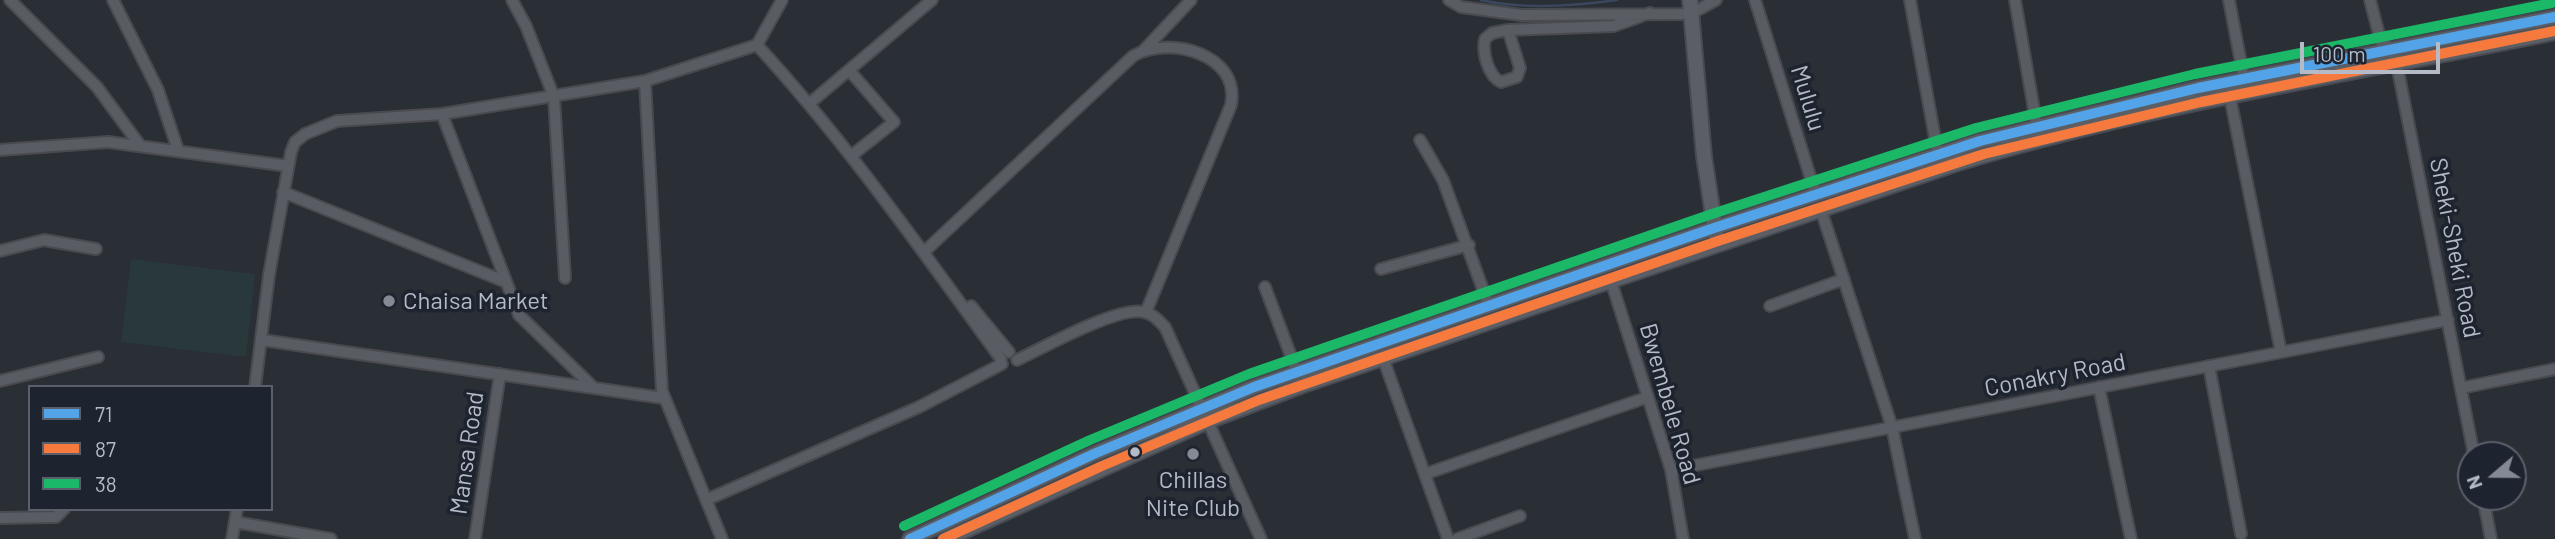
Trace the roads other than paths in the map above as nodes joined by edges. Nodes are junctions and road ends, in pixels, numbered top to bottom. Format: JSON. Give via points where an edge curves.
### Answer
{"nodes":[{"id":1,"x":10,"y":0,"type":"edge"},
{"id":2,"x":113,"y":0,"type":"edge"},
{"id":3,"x":512,"y":0,"type":"edge"},
{"id":4,"x":782,"y":0,"type":"edge"},
{"id":5,"x":932,"y":0,"type":"edge"},
{"id":6,"x":1191,"y":0,"type":"edge"},
{"id":7,"x":1449,"y":0,"type":"edge"},
{"id":8,"x":1716,"y":0,"type":"edge"},
{"id":9,"x":1755,"y":0,"type":"edge"},
{"id":10,"x":1910,"y":0,"type":"edge"},
{"id":11,"x":2015,"y":0,"type":"edge"},
{"id":12,"x":2229,"y":0,"type":"edge"},
{"id":13,"x":2370,"y":0,"type":"edge"},
{"id":14,"x":1690,"y":7,"type":"edge"},
{"id":15,"x":1652,"y":12,"type":"junction"},
{"id":16,"x":2555,"y":17,"type":"edge"},
{"id":17,"x":1508,"y":30,"type":"junction"},
{"id":18,"x":2555,"y":32,"type":"edge"},
{"id":19,"x":757,"y":44,"type":"junction"},
{"id":20,"x":1144,"y":50,"type":"junction"},
{"id":21,"x":2396,"y":57,"type":"junction"},
{"id":22,"x":849,"y":70,"type":"junction"},
{"id":23,"x":2244,"y":79,"type":"junction"},
{"id":24,"x":645,"y":82,"type":"junction"},
{"id":25,"x":554,"y":97,"type":"junction"},
{"id":26,"x":2230,"y":97,"type":"junction"},
{"id":27,"x":810,"y":103,"type":"junction"},
{"id":28,"x":442,"y":114,"type":"junction"},
{"id":29,"x":2037,"y":133,"type":"junction"},
{"id":30,"x":1420,"y":140,"type":"dead end"},
{"id":31,"x":139,"y":144,"type":"junction"},
{"id":32,"x":0,"y":150,"type":"edge"},
{"id":33,"x":178,"y":150,"type":"junction"},
{"id":34,"x":1938,"y":155,"type":"junction"},
{"id":35,"x":851,"y":156,"type":"junction"},
{"id":36,"x":288,"y":166,"type":"junction"},
{"id":37,"x":283,"y":192,"type":"junction"},
{"id":38,"x":1816,"y":195,"type":"junction"},
{"id":39,"x":1821,"y":210,"type":"junction"},
{"id":40,"x":1714,"y":228,"type":"junction"},
{"id":41,"x":1718,"y":243,"type":"junction"},
{"id":42,"x":1469,"y":245,"type":"junction"},
{"id":43,"x":96,"y":249,"type":"dead end"},
{"id":44,"x":0,"y":251,"type":"edge"},
{"id":45,"x":924,"y":252,"type":"junction"},
{"id":46,"x":1381,"y":269,"type":"dead end"},
{"id":47,"x":565,"y":278,"type":"dead end"},
{"id":48,"x":1844,"y":279,"type":"junction"},
{"id":49,"x":1611,"y":281,"type":"junction"},
{"id":50,"x":506,"y":282,"type":"junction"},
{"id":51,"x":1265,"y":287,"type":"dead end"},
{"id":52,"x":1489,"y":306,"type":"junction"},
{"id":53,"x":1770,"y":306,"type":"dead end"},
{"id":54,"x":1146,"y":312,"type":"junction"},
{"id":55,"x":2448,"y":320,"type":"junction"},
{"id":56,"x":261,"y":340,"type":"junction"},
{"id":57,"x":2281,"y":352,"type":"junction"},
{"id":58,"x":98,"y":357,"type":"dead end"},
{"id":59,"x":1383,"y":358,"type":"junction"},
{"id":60,"x":1007,"y":359,"type":"junction"},
{"id":61,"x":2209,"y":366,"type":"junction"},
{"id":62,"x":2555,"y":369,"type":"edge"},
{"id":63,"x":1297,"y":372,"type":"junction"},
{"id":64,"x":500,"y":374,"type":"junction"},
{"id":65,"x":0,"y":381,"type":"edge"},
{"id":66,"x":256,"y":385,"type":"edge"},
{"id":67,"x":593,"y":387,"type":"junction"},
{"id":68,"x":2099,"y":387,"type":"junction"},
{"id":69,"x":2461,"y":388,"type":"junction"},
{"id":70,"x":1648,"y":397,"type":"junction"},
{"id":71,"x":663,"y":398,"type":"junction"},
{"id":72,"x":1205,"y":414,"type":"junction"},
{"id":73,"x":1892,"y":428,"type":"junction"},
{"id":74,"x":2471,"y":441,"type":"edge"},
{"id":75,"x":1671,"y":470,"type":"junction"},
{"id":76,"x":1425,"y":474,"type":"junction"},
{"id":77,"x":705,"y":500,"type":"junction"},
{"id":78,"x":62,"y":511,"type":"edge"},
{"id":79,"x":237,"y":511,"type":"edge"},
{"id":80,"x":2486,"y":511,"type":"edge"},
{"id":81,"x":1520,"y":516,"type":"dead end"},
{"id":82,"x":0,"y":518,"type":"edge"},
{"id":83,"x":235,"y":522,"type":"junction"},
{"id":84,"x":2241,"y":534,"type":"dead end"},
{"id":85,"x":1683,"y":537,"type":"edge"},
{"id":86,"x":232,"y":539,"type":"edge"},
{"id":87,"x":331,"y":539,"type":"edge"},
{"id":88,"x":475,"y":539,"type":"edge"},
{"id":89,"x":722,"y":539,"type":"edge"},
{"id":90,"x":910,"y":539,"type":"edge"},
{"id":91,"x":946,"y":539,"type":"edge"},
{"id":92,"x":1261,"y":539,"type":"edge"},
{"id":93,"x":1448,"y":539,"type":"edge"},
{"id":94,"x":1457,"y":539,"type":"edge"},
{"id":95,"x":1670,"y":539,"type":"edge"},
{"id":96,"x":1915,"y":539,"type":"edge"},
{"id":97,"x":2131,"y":539,"type":"edge"},
{"id":98,"x":2491,"y":539,"type":"edge"}],
"edges":[{"from":1,"to":31,"type":"street","via":[[97,87]]},
{"from":2,"to":33,"type":"street","via":[[153,78]]},
{"from":3,"to":25,"type":"street"},
{"from":4,"to":19,"type":"street"},
{"from":5,"to":22,"type":"street"},
{"from":6,"to":20,"type":"street"},
{"from":7,"to":15,"type":"street","via":[[1461,7],[1521,15]]},
{"from":8,"to":14,"type":"street"},
{"from":9,"to":38,"type":"street","name":"Mululu"},
{"from":10,"to":34,"type":"street"},
{"from":11,"to":29,"type":"street"},
{"from":12,"to":23,"type":"street"},
{"from":13,"to":21,"type":"street","via":[[2381,42]]},
{"from":14,"to":15,"type":"street"},
{"from":14,"to":40,"type":"main road"},
{"from":15,"to":17,"type":"street","via":[[1614,26]]},
{"from":16,"to":21,"type":"main road"},
{"from":17,"to":17,"type":"street","via":[[1492,33],[1483,47],[1492,75],[1501,82],[1517,77],[1520,68]]},
{"from":18,"to":21,"type":"main road"},
{"from":19,"to":24,"type":"street"},
{"from":19,"to":27,"type":"street"},
{"from":20,"to":45,"type":"street"},
{"from":20,"to":54,"type":"street","via":[[1176,48],[1218,62],[1234,92]]},
{"from":21,"to":23,"type":"main road"},
{"from":21,"to":26,"type":"main road"},
{"from":21,"to":55,"type":"street","name":"Sheki-Sheki Road"},
{"from":22,"to":27,"type":"street"},
{"from":22,"to":35,"type":"street","via":[[894,122]]},
{"from":23,"to":29,"type":"main road"},
{"from":24,"to":25,"type":"street"},
{"from":24,"to":71,"type":"street"},
{"from":25,"to":28,"type":"street"},
{"from":25,"to":47,"type":"street"},
{"from":26,"to":29,"type":"main road"},
{"from":26,"to":57,"type":"street"},
{"from":27,"to":35,"type":"street"},
{"from":28,"to":36,"type":"street","via":[[320,126],[295,142]]},
{"from":28,"to":50,"type":"street"},
{"from":29,"to":34,"type":"main road"},
{"from":29,"to":39,"type":"main road"},
{"from":30,"to":42,"type":"street","via":[[1443,180]]},
{"from":31,"to":32,"type":"street"},
{"from":31,"to":33,"type":"street"},
{"from":33,"to":36,"type":"street"},
{"from":34,"to":38,"type":"main road"},
{"from":35,"to":45,"type":"street"},
{"from":36,"to":37,"type":"street"},
{"from":37,"to":50,"type":"street"},
{"from":37,"to":56,"type":"street"},
{"from":38,"to":40,"type":"main road"},
{"from":39,"to":41,"type":"main road"},
{"from":39,"to":48,"type":"street"},
{"from":40,"to":41,"type":"main road"},
{"from":40,"to":52,"type":"main road"},
{"from":41,"to":49,"type":"main road"},
{"from":42,"to":46,"type":"street"},
{"from":42,"to":52,"type":"street"},
{"from":43,"to":44,"type":"street","via":[[44,240]]},
{"from":45,"to":60,"type":"street"},
{"from":48,"to":53,"type":"street"},
{"from":48,"to":73,"type":"street"},
{"from":49,"to":59,"type":"main road"},
{"from":49,"to":70,"type":"street","name":"Bwembele Road"},
{"from":50,"to":67,"type":"street","via":[[525,322]]},
{"from":51,"to":63,"type":"street"},
{"from":52,"to":63,"type":"main road"},
{"from":54,"to":60,"type":"street","via":[[1120,313]]},
{"from":54,"to":72,"type":"street","via":[[1165,327]]},
{"from":55,"to":57,"type":"street","name":"Conakry Road"},
{"from":55,"to":69,"type":"street","name":"Sheki-Sheki Road"},
{"from":56,"to":64,"type":"street"},
{"from":56,"to":66,"type":"street"},
{"from":57,"to":61,"type":"street","name":"Conakry Road"},
{"from":58,"to":65,"type":"street"},
{"from":59,"to":72,"type":"main road"},
{"from":59,"to":76,"type":"street"},
{"from":60,"to":77,"type":"street","via":[[919,407]]},
{"from":61,"to":68,"type":"street","name":"Conakry Road"},
{"from":61,"to":84,"type":"street"},
{"from":62,"to":69,"type":"street"},
{"from":63,"to":72,"type":"main road"},
{"from":64,"to":67,"type":"street"},
{"from":64,"to":88,"type":"street","name":"Mansa Road"},
{"from":67,"to":71,"type":"street"},
{"from":68,"to":73,"type":"street","name":"Conakry Road"},
{"from":68,"to":97,"type":"street"},
{"from":69,"to":74,"type":"street","name":"Sheki-Sheki Road"},
{"from":70,"to":75,"type":"street","name":"Bwembele Road"},
{"from":70,"to":76,"type":"street"},
{"from":71,"to":77,"type":"street"},
{"from":72,"to":90,"type":"main road"},
{"from":72,"to":91,"type":"main road"},
{"from":72,"to":92,"type":"street"},
{"from":73,"to":75,"type":"street","name":"Conakry Road"},
{"from":73,"to":96,"type":"street"},
{"from":75,"to":85,"type":"street","name":"Bwembele Road"},
{"from":76,"to":93,"type":"street"},
{"from":77,"to":89,"type":"street"},
{"from":78,"to":82,"type":"street","via":[[56,517]]},
{"from":79,"to":83,"type":"street"},
{"from":80,"to":98,"type":"street"},
{"from":81,"to":94,"type":"street"},
{"from":83,"to":86,"type":"street"},
{"from":83,"to":87,"type":"street"},
{"from":85,"to":95,"type":"street"}]}
